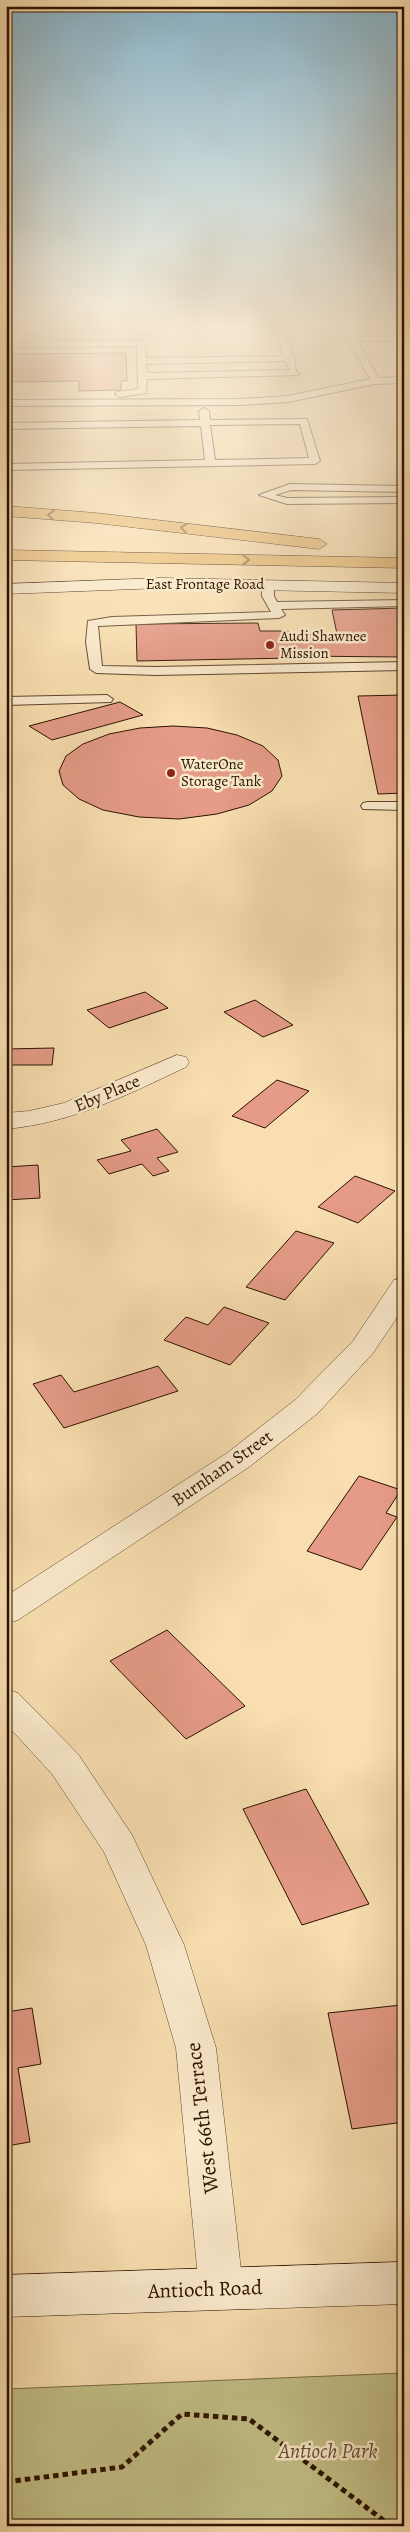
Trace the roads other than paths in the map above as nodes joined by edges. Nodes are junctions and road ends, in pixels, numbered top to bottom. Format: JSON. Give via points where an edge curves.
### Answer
{"nodes":[{"id":1,"x":207,"y":440,"type":"edge"},
{"id":2,"x":309,"y":440,"type":"edge"},
{"id":3,"x":210,"y":462,"type":"junction"},
{"id":4,"x":6,"y":467,"type":"edge"},
{"id":5,"x":404,"y":490,"type":"edge"},
{"id":6,"x":404,"y":500,"type":"edge"},
{"id":7,"x":6,"y":512,"type":"edge"},
{"id":8,"x":153,"y":541,"type":"dead end"},
{"id":9,"x":320,"y":544,"type":"junction"},
{"id":10,"x":338,"y":544,"type":"dead end"},
{"id":11,"x":6,"y":556,"type":"edge"},
{"id":12,"x":180,"y":558,"type":"junction"},
{"id":13,"x":404,"y":563,"type":"edge"},
{"id":14,"x":6,"y":570,"type":"edge"},
{"id":15,"x":268,"y":584,"type":"junction"},
{"id":16,"x":404,"y":588,"type":"edge"},
{"id":17,"x":6,"y":589,"type":"edge"},
{"id":18,"x":404,"y":604,"type":"edge"},
{"id":19,"x":273,"y":606,"type":"junction"},
{"id":20,"x":404,"y":666,"type":"edge"},
{"id":21,"x":107,"y":698,"type":"dead end"},
{"id":22,"x":6,"y":700,"type":"edge"},
{"id":23,"x":368,"y":806,"type":"dead end"},
{"id":24,"x":404,"y":806,"type":"edge"},
{"id":25,"x":177,"y":1062,"type":"dead end"},
{"id":26,"x":6,"y":1121,"type":"edge"},
{"id":27,"x":404,"y":1286,"type":"edge"},
{"id":28,"x":6,"y":1612,"type":"edge"},
{"id":29,"x":6,"y":1702,"type":"edge"},
{"id":30,"x":404,"y":2283,"type":"edge"},
{"id":31,"x":221,"y":2288,"type":"junction"},
{"id":32,"x":6,"y":2296,"type":"edge"}],
"edges":[{"from":1,"to":3,"type":"lane"},
{"from":2,"to":3,"type":"lane","via":[[315,460]]},
{"from":3,"to":4,"type":"lane"},
{"from":5,"to":6,"type":"lane","via":[[290,487],[264,495],[287,501]]},
{"from":9,"to":7,"type":"highway","one_way":true,"via":[[96,518]]},
{"from":8,"to":9,"type":"highway"},
{"from":9,"to":10,"type":"highway"},
{"from":11,"to":12,"type":"highway"},
{"from":12,"to":13,"type":"highway","one_way":true},
{"from":12,"to":14,"type":"highway"},
{"from":15,"to":16,"type":"street","name":"East Frontage Road"},
{"from":15,"to":17,"type":"street","name":"East Frontage Road","via":[[106,584]]},
{"from":15,"to":19,"type":"lane","via":[[268,596]]},
{"from":18,"to":19,"type":"lane"},
{"from":19,"to":20,"type":"lane","via":[[278,615],[92,623],[96,669],[156,671]]},
{"from":21,"to":22,"type":"lane"},
{"from":23,"to":24,"type":"lane"},
{"from":25,"to":26,"type":"street","name":"Eby Place","via":[[88,1104],[26,1120]]},
{"from":27,"to":28,"type":"street","name":"Burnham Street","via":[[363,1347],[306,1407],[238,1460]]},
{"from":29,"to":31,"type":"street","name":"West 66th Terrace","via":[[65,1764],[119,1845],[165,1945],[196,2048]]},
{"from":30,"to":31,"type":"street","name":"Antioch Road"},
{"from":31,"to":32,"type":"street","name":"Antioch Road"}]}
